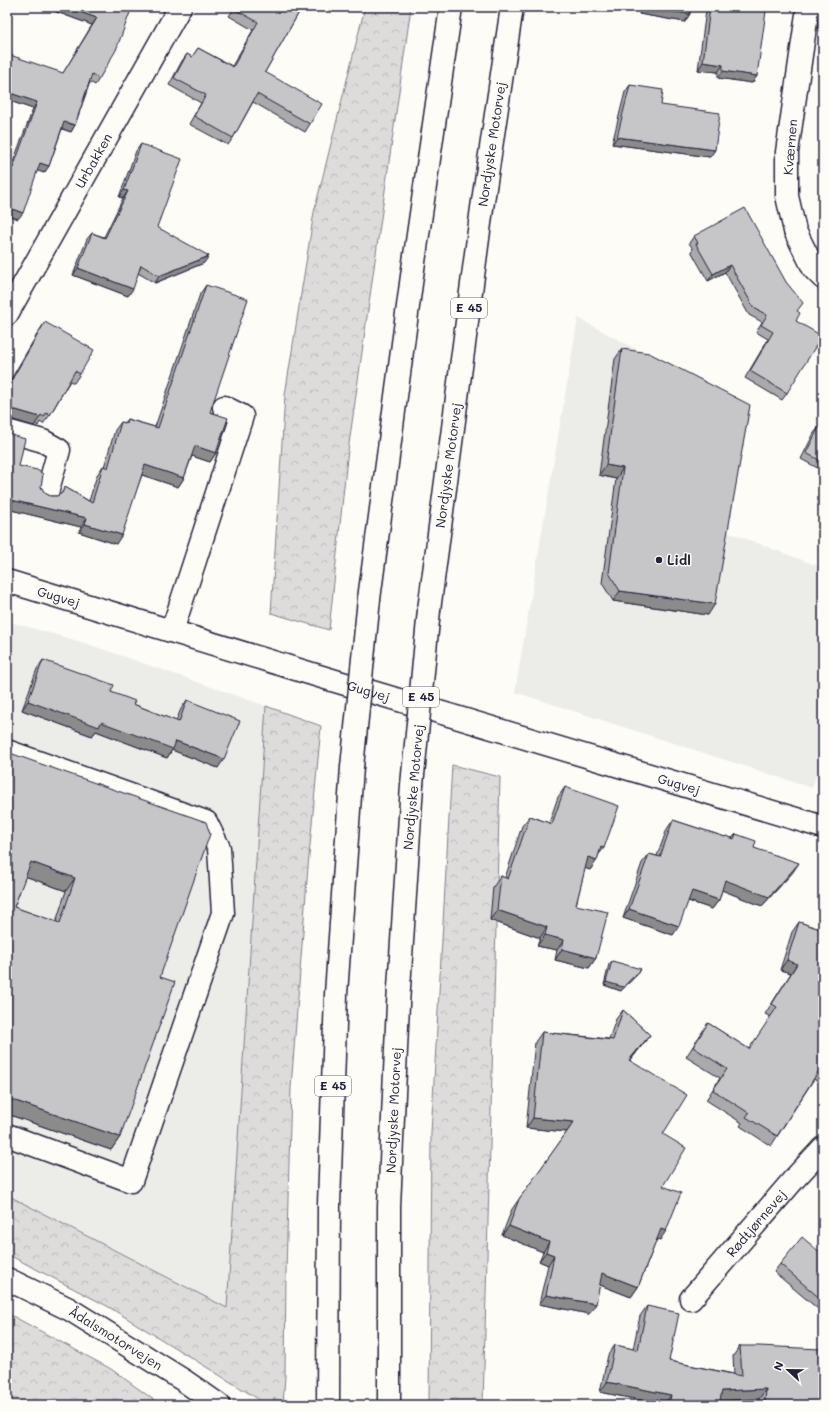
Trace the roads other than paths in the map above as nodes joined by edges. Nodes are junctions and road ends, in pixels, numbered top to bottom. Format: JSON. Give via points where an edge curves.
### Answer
{"nodes":[{"id":1,"x":180,"y":7,"type":"edge"},
{"id":2,"x":451,"y":7,"type":"edge"},
{"id":3,"x":512,"y":7,"type":"edge"},
{"id":4,"x":808,"y":7,"type":"edge"},
{"id":5,"x":823,"y":278,"type":"edge"},
{"id":6,"x":7,"y":314,"type":"edge"},
{"id":7,"x":224,"y":407,"type":"dead end"},
{"id":8,"x":7,"y":431,"type":"edge"},
{"id":9,"x":47,"y":493,"type":"edge"},
{"id":10,"x":7,"y":581,"type":"edge"},
{"id":11,"x":172,"y":631,"type":"junction"},
{"id":12,"x":7,"y":751,"type":"edge"},
{"id":13,"x":823,"y":827,"type":"edge"},
{"id":14,"x":7,"y":1134,"type":"edge"},
{"id":15,"x":823,"y":1148,"type":"edge"},
{"id":16,"x":7,"y":1280,"type":"edge"},
{"id":17,"x":691,"y":1299,"type":"dead end"},
{"id":18,"x":219,"y":1405,"type":"edge"},
{"id":19,"x":328,"y":1405,"type":"edge"},
{"id":20,"x":390,"y":1405,"type":"edge"}],
"edges":[{"from":1,"to":6,"type":"main road","name":"Urbakken"},
{"from":2,"to":19,"type":"main road","number":"E 45","bridge":true,"via":[[369,599],[352,767],[336,1002]]},
{"from":3,"to":20,"type":"main road","name":"Nordjyske Motorvej","number":"E 45","bridge":true,"via":[[481,216],[429,610],[412,785],[398,1004],[389,1207]]},
{"from":4,"to":5,"type":"main road","name":"Kværnen","via":[[787,152],[787,196],[795,231],[814,269]]},
{"from":7,"to":11,"type":"main road","via":[[242,416]]},
{"from":8,"to":9,"type":"main road","via":[[43,442],[59,450]]},
{"from":10,"to":11,"type":"main road","name":"Gugvej"},
{"from":11,"to":13,"type":"main road","name":"Gugvej"},
{"from":12,"to":14,"type":"main road","via":[[206,822],[218,848],[223,913],[131,1181]]},
{"from":15,"to":17,"type":"main road","name":"Rødtjørnevej"},
{"from":16,"to":18,"type":"main road","name":"Ådalsmotorvejen","via":[[69,1309]]}]}
